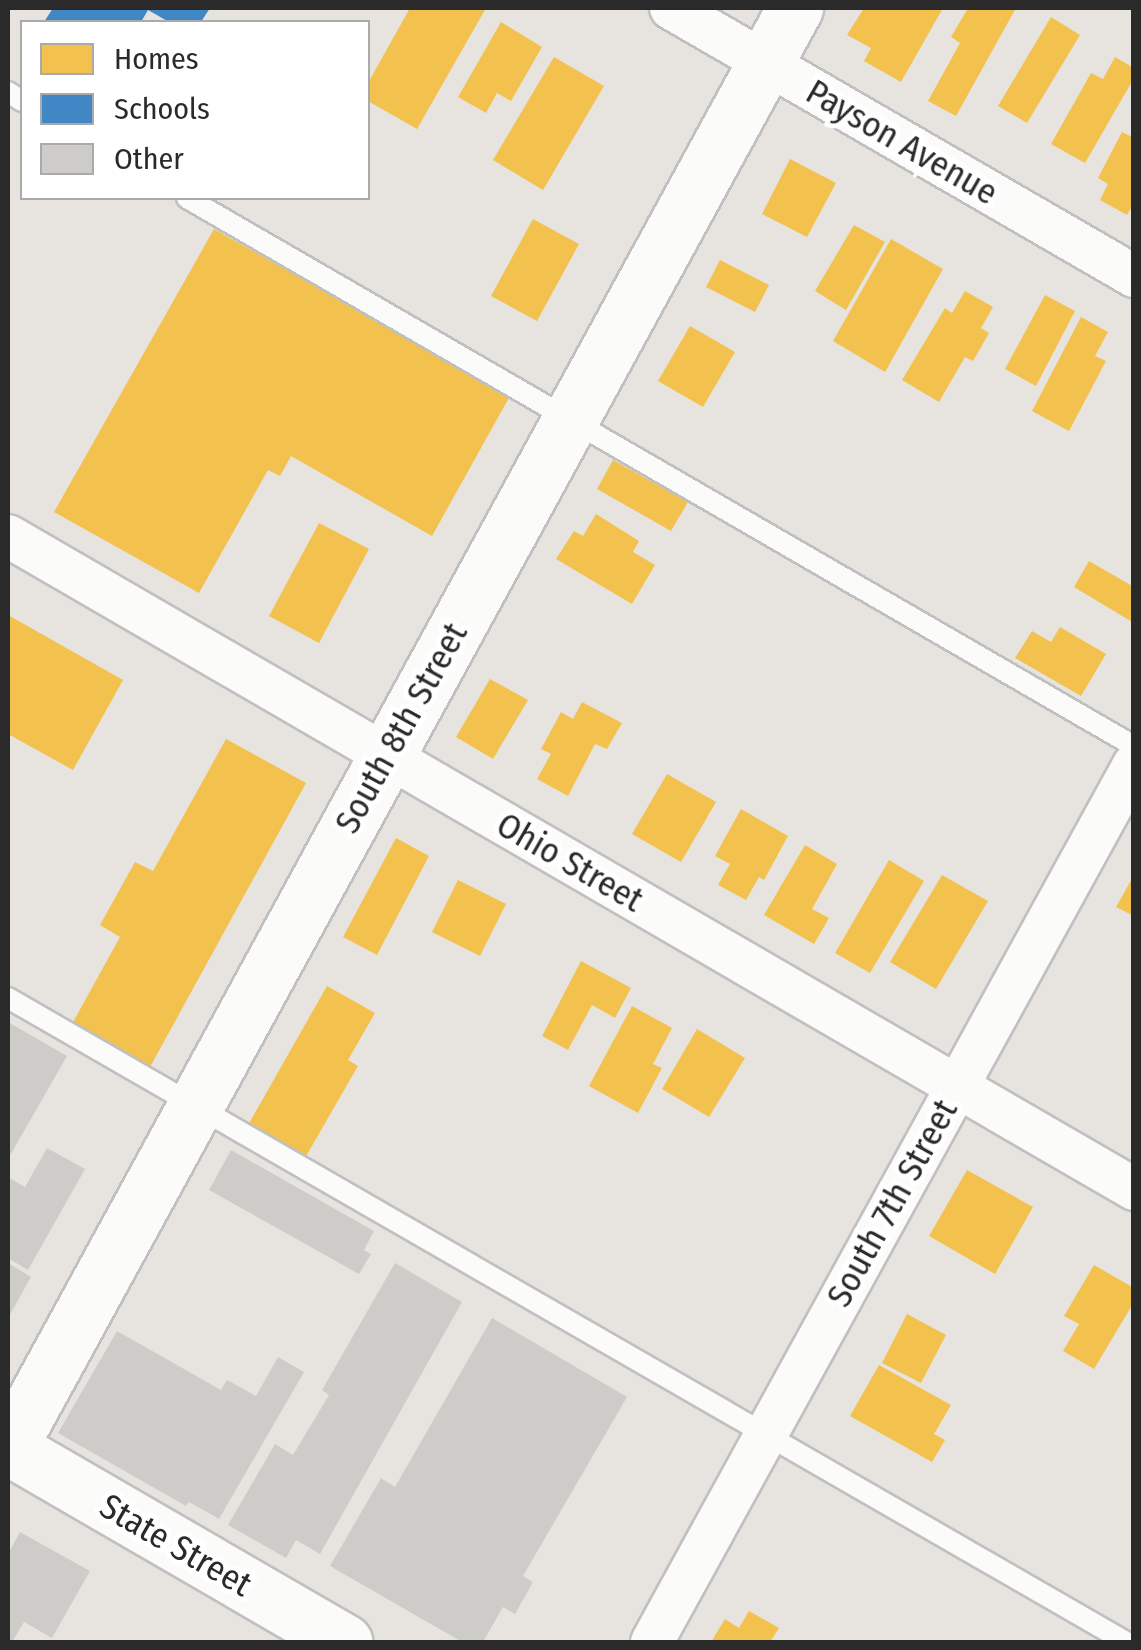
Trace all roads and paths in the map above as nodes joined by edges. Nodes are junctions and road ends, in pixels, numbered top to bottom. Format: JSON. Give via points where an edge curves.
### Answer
{"nodes":[{"id":1,"x":671,"y":8,"type":"edge"},
{"id":2,"x":795,"y":8,"type":"edge"},
{"id":3,"x":765,"y":62,"type":"junction"},
{"id":4,"x":190,"y":200,"type":"edge"},
{"id":5,"x":1134,"y":276,"type":"edge"},
{"id":6,"x":568,"y":422,"type":"junction"},
{"id":7,"x":8,"y":536,"type":"edge"},
{"id":8,"x":1134,"y":746,"type":"edge"},
{"id":9,"x":386,"y":756,"type":"junction"},
{"id":10,"x":1134,"y":765,"type":"edge"},
{"id":11,"x":8,"y":998,"type":"edge"},
{"id":12,"x":956,"y":1086,"type":"junction"},
{"id":13,"x":194,"y":1108,"type":"junction"},
{"id":14,"x":1134,"y":1188,"type":"edge"},
{"id":15,"x":764,"y":1438,"type":"junction"},
{"id":16,"x":8,"y":1448,"type":"edge"},
{"id":17,"x":345,"y":1642,"type":"edge"},
{"id":18,"x":652,"y":1642,"type":"edge"},
{"id":19,"x":1126,"y":1642,"type":"edge"}],
"edges":[{"from":1,"to":3,"type":"street","name":"Payson Avenue"},
{"from":2,"to":3,"type":"street","name":"South 8th Street"},
{"from":3,"to":5,"type":"street","name":"Payson Avenue"},
{"from":3,"to":6,"type":"street","name":"South 8th Street"},
{"from":4,"to":6,"type":"lane"},
{"from":6,"to":8,"type":"lane"},
{"from":6,"to":9,"type":"street","name":"South 8th Street"},
{"from":7,"to":9,"type":"street","name":"Ohio Street"},
{"from":9,"to":12,"type":"street","name":"Ohio Street"},
{"from":9,"to":13,"type":"street","name":"South 8th Street"},
{"from":10,"to":12,"type":"street","name":"South 7th Street"},
{"from":11,"to":13,"type":"lane"},
{"from":12,"to":14,"type":"street","name":"Ohio Street"},
{"from":12,"to":15,"type":"street","name":"South 7th Street"},
{"from":13,"to":15,"type":"lane"},
{"from":13,"to":16,"type":"street","name":"South 8th Street"},
{"from":15,"to":18,"type":"street","name":"South 7th Street"},
{"from":15,"to":19,"type":"lane"},
{"from":16,"to":17,"type":"street","name":"State Street"}]}
